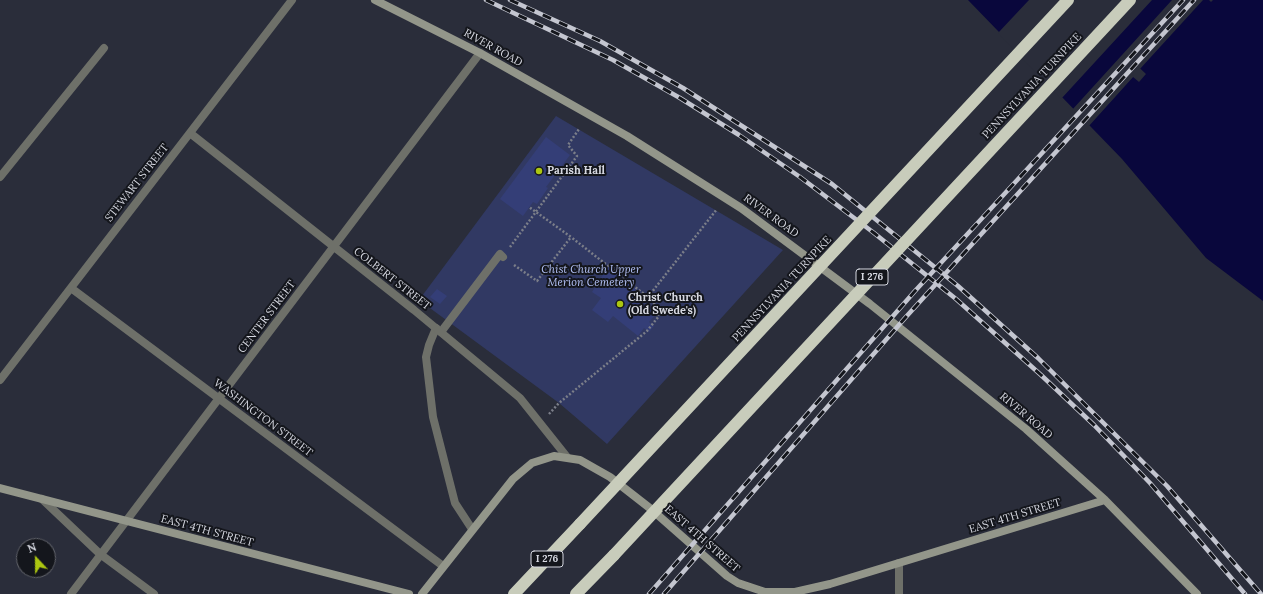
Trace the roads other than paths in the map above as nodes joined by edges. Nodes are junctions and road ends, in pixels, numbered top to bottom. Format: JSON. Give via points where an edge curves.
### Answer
{"nodes":[{"id":1,"x":292,"y":0,"type":"edge"},
{"id":2,"x":375,"y":0,"type":"edge"},
{"id":3,"x":1068,"y":0,"type":"edge"},
{"id":4,"x":1130,"y":0,"type":"edge"},
{"id":5,"x":104,"y":48,"type":"dead end"},
{"id":6,"x":480,"y":53,"type":"junction"},
{"id":7,"x":190,"y":133,"type":"junction"},
{"id":8,"x":0,"y":177,"type":"edge"},
{"id":9,"x":333,"y":247,"type":"junction"},
{"id":10,"x":504,"y":257,"type":"road end"},
{"id":11,"x":71,"y":288,"type":"junction"},
{"id":12,"x":439,"y":330,"type":"junction"},
{"id":13,"x":2,"y":375,"type":"edge"},
{"id":14,"x":219,"y":399,"type":"junction"},
{"id":15,"x":567,"y":457,"type":"junction"},
{"id":16,"x":0,"y":488,"type":"edge"},
{"id":17,"x":42,"y":499,"type":"junction"},
{"id":18,"x":1105,"y":500,"type":"junction"},
{"id":19,"x":126,"y":521,"type":"junction"},
{"id":20,"x":472,"y":529,"type":"junction"},
{"id":21,"x":100,"y":554,"type":"junction"},
{"id":22,"x":899,"y":563,"type":"junction"},
{"id":23,"x":443,"y":566,"type":"junction"},
{"id":24,"x":71,"y":594,"type":"edge"},
{"id":25,"x":154,"y":594,"type":"edge"},
{"id":26,"x":409,"y":594,"type":"edge"},
{"id":27,"x":422,"y":594,"type":"edge"},
{"id":28,"x":514,"y":594,"type":"edge"},
{"id":29,"x":576,"y":594,"type":"edge"},
{"id":30,"x":899,"y":594,"type":"edge"},
{"id":31,"x":1197,"y":594,"type":"edge"}],
"edges":[{"from":1,"to":7,"type":"street","name":"STEWART STREET"},
{"from":2,"to":6,"type":"main road","name":"RIVER ROAD"},
{"from":3,"to":28,"type":"highway","name":"PENNSYLVANIA TURNPIKE","number":"I 276","bridge":true},
{"from":4,"to":29,"type":"highway","name":"PENNSYLVANIA TURNPIKE","number":"I 276","bridge":true},
{"from":5,"to":8,"type":"street"},
{"from":6,"to":9,"type":"street","name":"CENTER STREET"},
{"from":6,"to":18,"type":"main road","name":"RIVER ROAD","via":[[627,136],[726,198],[802,252],[1026,429]]},
{"from":7,"to":9,"type":"street","name":"COLBERT STREET"},
{"from":7,"to":11,"type":"street","name":"STEWART STREET"},
{"from":9,"to":12,"type":"street","name":"COLBERT STREET"},
{"from":9,"to":14,"type":"street","name":"CENTER STREET"},
{"from":10,"to":12,"type":"street","via":[[500,254]]},
{"from":11,"to":13,"type":"street","name":"STEWART STREET"},
{"from":11,"to":14,"type":"street","name":"WASHINGTON STREET"},
{"from":12,"to":15,"type":"street","name":"COLBERT STREET","via":[[520,398]]},
{"from":12,"to":20,"type":"street","via":[[429,345],[426,357],[433,417],[455,503]]},
{"from":14,"to":19,"type":"street","name":"CENTER STREET"},
{"from":14,"to":23,"type":"street","name":"WASHINGTON STREET"},
{"from":15,"to":20,"type":"main road","name":"EAST 4TH STREET","via":[[554,456],[543,459],[522,471],[501,492]]},
{"from":15,"to":22,"type":"main road","name":"EAST 4TH STREET","via":[[580,460],[610,477],[651,509],[726,576],[751,589],[764,592],[795,592]]},
{"from":16,"to":17,"type":"main road","name":"EAST 4TH STREET"},
{"from":17,"to":19,"type":"main road","name":"EAST 4TH STREET"},
{"from":17,"to":21,"type":"street"},
{"from":18,"to":22,"type":"main road","name":"EAST 4TH STREET"},
{"from":18,"to":31,"type":"main road","name":"RIVER ROAD"},
{"from":19,"to":21,"type":"street","name":"CENTER STREET"},
{"from":19,"to":26,"type":"main road","name":"EAST 4TH STREET"},
{"from":20,"to":23,"type":"main road","name":"EAST 4TH STREET"},
{"from":21,"to":24,"type":"street","name":"CENTER STREET"},
{"from":21,"to":25,"type":"street"},
{"from":22,"to":30,"type":"street"},
{"from":23,"to":27,"type":"main road","name":"EAST 4TH STREET"}]}
